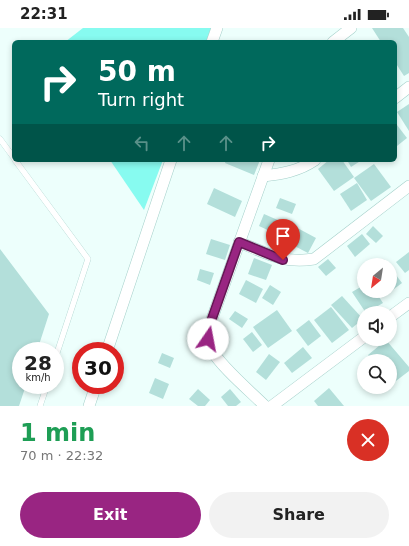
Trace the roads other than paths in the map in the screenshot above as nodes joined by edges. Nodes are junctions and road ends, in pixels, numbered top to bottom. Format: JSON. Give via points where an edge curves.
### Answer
{"nodes":[{"id":1,"x":217,"y":28,"type":"edge"},
{"id":2,"x":351,"y":28,"type":"edge"},
{"id":3,"x":213,"y":40,"type":"edge"},
{"id":4,"x":336,"y":40,"type":"edge"},
{"id":5,"x":409,"y":87,"type":"edge"},
{"id":6,"x":397,"y":96,"type":"edge"},
{"id":7,"x":0,"y":139,"type":"edge"},
{"id":8,"x":12,"y":155,"type":"edge"},
{"id":9,"x":17,"y":162,"type":"edge"},
{"id":10,"x":170,"y":162,"type":"edge"},
{"id":11,"x":268,"y":162,"type":"edge"},
{"id":12,"x":311,"y":162,"type":"edge"},
{"id":13,"x":263,"y":176,"type":"junction"},
{"id":14,"x":409,"y":186,"type":"edge"},
{"id":15,"x":239,"y":242,"type":"junction"},
{"id":16,"x":409,"y":303,"type":"edge"},
{"id":17,"x":397,"y":312,"type":"edge"},
{"id":18,"x":61,"y":342,"type":"edge"},
{"id":19,"x":110,"y":342,"type":"edge"},
{"id":20,"x":357,"y":342,"type":"edge"},
{"id":21,"x":44,"y":394,"type":"edge"},
{"id":22,"x":93,"y":394,"type":"edge"},
{"id":23,"x":40,"y":406,"type":"edge"},
{"id":24,"x":89,"y":406,"type":"edge"},
{"id":25,"x":265,"y":406,"type":"edge"},
{"id":26,"x":272,"y":406,"type":"edge"}],
"edges":[{"from":1,"to":3,"type":"street"},
{"from":2,"to":4,"type":"street"},
{"from":5,"to":6,"type":"street"},
{"from":7,"to":8,"type":"lane"},
{"from":9,"to":18,"type":"lane","via":[[88,259]]},
{"from":10,"to":19,"type":"street"},
{"from":11,"to":13,"type":"street"},
{"from":12,"to":13,"type":"street","via":[[283,174]]},
{"from":13,"to":15,"type":"street"},
{"from":14,"to":15,"type":"street","via":[[314,259],[297,262],[283,260]]},
{"from":15,"to":25,"type":"street","via":[[209,327],[208,339],[211,349],[222,362]]},
{"from":16,"to":17,"type":"street"},
{"from":20,"to":26,"type":"street"},
{"from":21,"to":23,"type":"lane"},
{"from":22,"to":24,"type":"street"}]}
